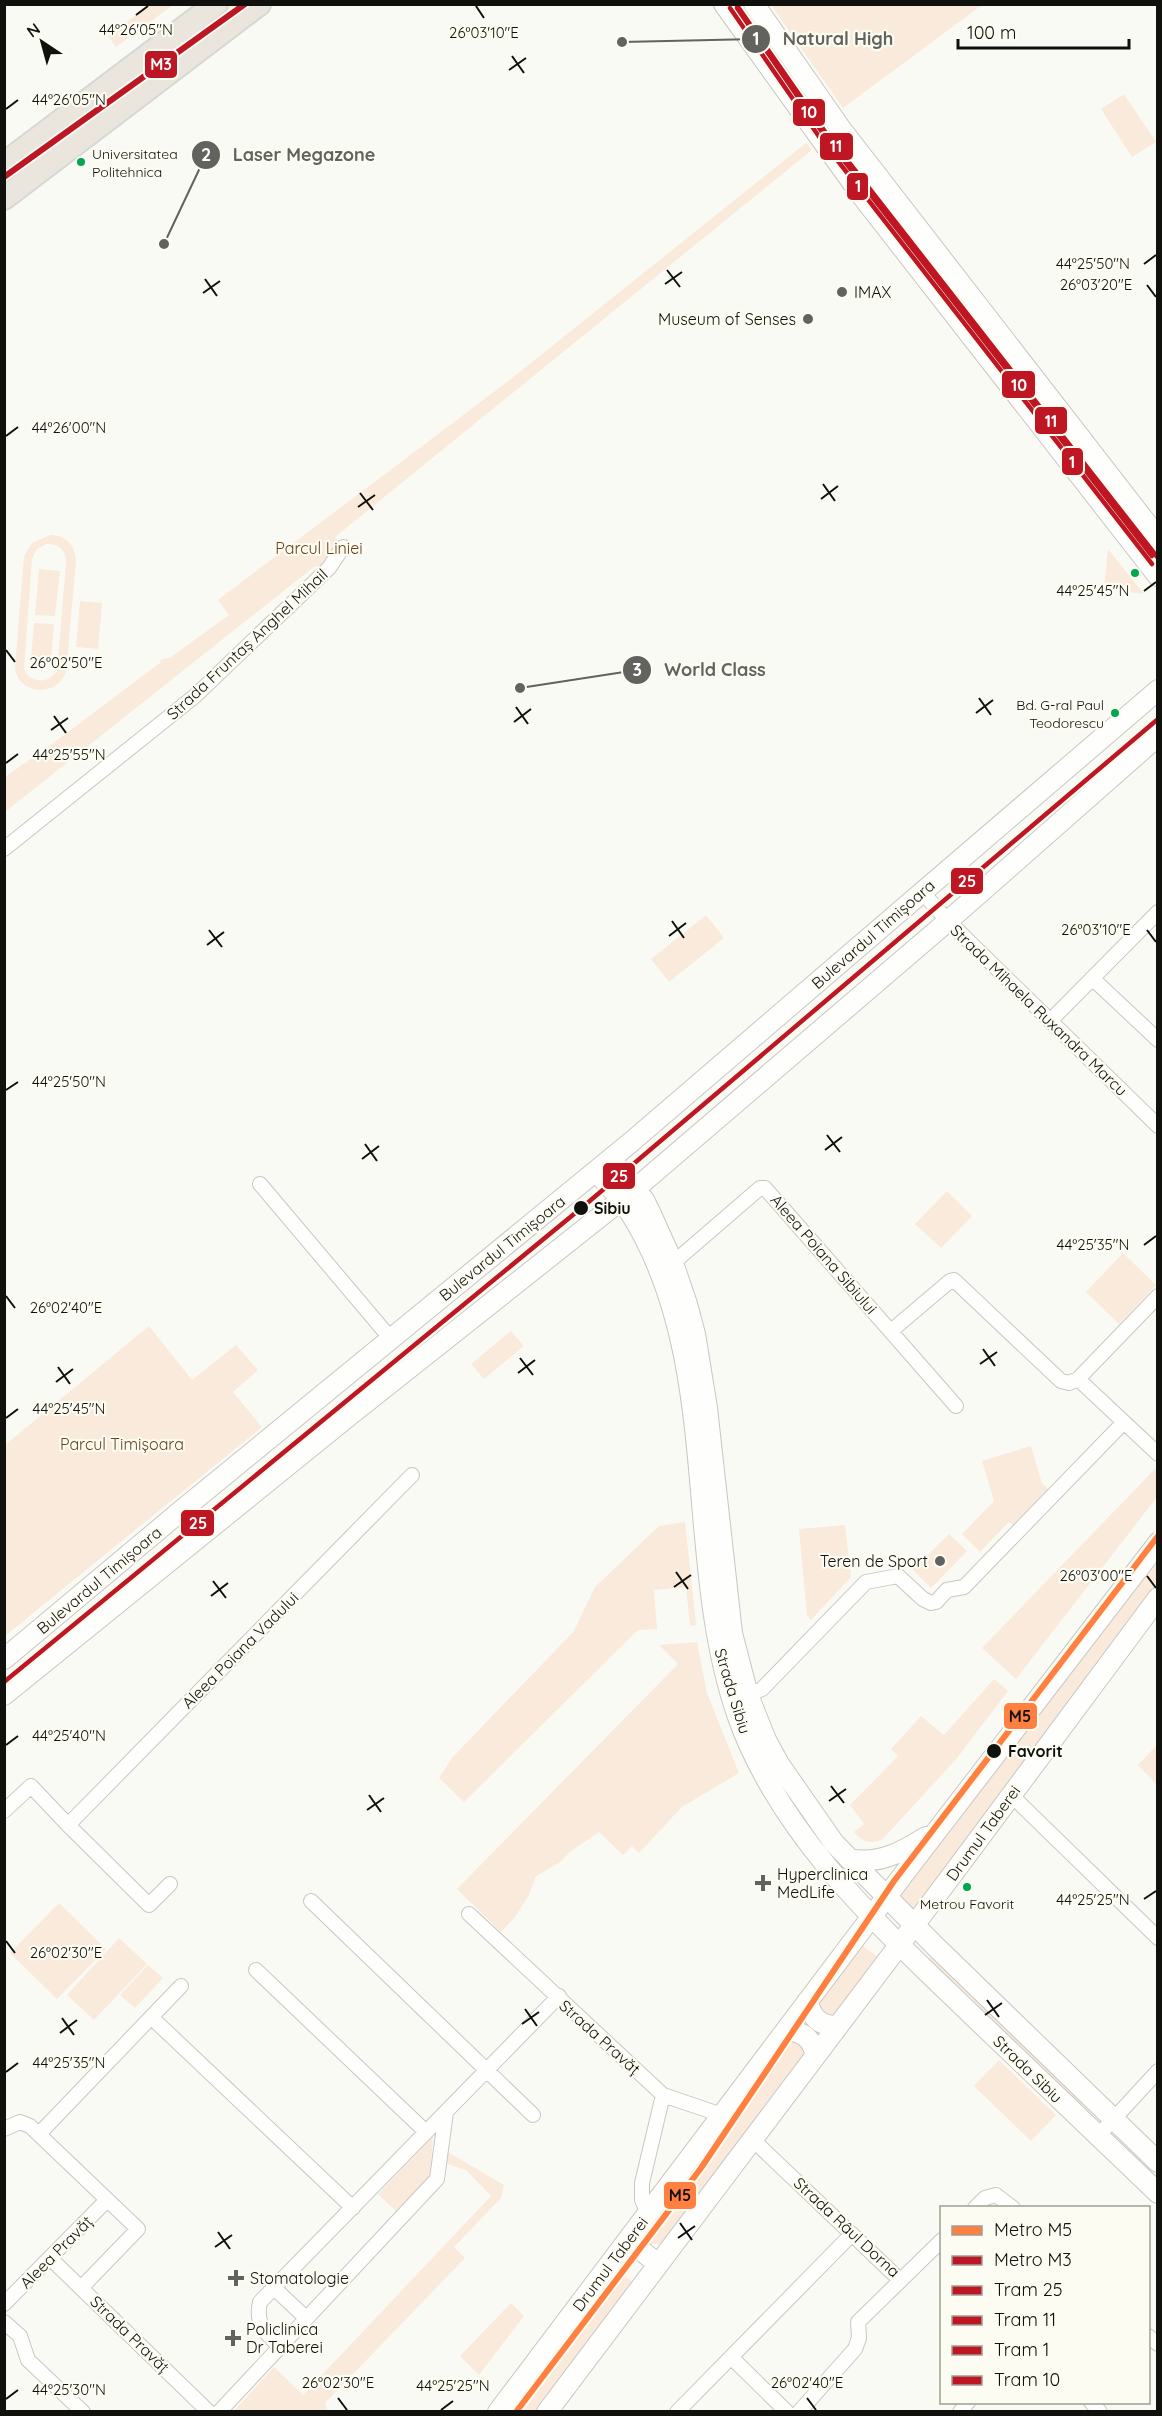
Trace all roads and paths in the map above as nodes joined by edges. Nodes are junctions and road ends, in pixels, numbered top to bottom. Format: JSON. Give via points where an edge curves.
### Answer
{"nodes":[{"id":1,"x":216,"y":4,"type":"edge"},
{"id":2,"x":259,"y":4,"type":"edge"},
{"id":3,"x":724,"y":4,"type":"edge"},
{"id":4,"x":754,"y":4,"type":"edge"},
{"id":5,"x":4,"y":164,"type":"edge"},
{"id":6,"x":4,"y":198,"type":"edge"},
{"id":7,"x":1158,"y":538,"type":"edge"},
{"id":8,"x":343,"y":547,"type":"dead end"},
{"id":9,"x":1158,"y":576,"type":"edge"},
{"id":10,"x":1158,"y":690,"type":"edge"},
{"id":11,"x":1158,"y":736,"type":"edge"},
{"id":12,"x":4,"y":849,"type":"edge"},
{"id":13,"x":922,"y":892,"type":"junction"},
{"id":14,"x":1158,"y":912,"type":"edge"},
{"id":15,"x":948,"y":921,"type":"junction"},
{"id":16,"x":1092,"y":978,"type":"junction"},
{"id":17,"x":1050,"y":1021,"type":"junction"},
{"id":18,"x":1158,"y":1040,"type":"edge"},
{"id":19,"x":1158,"y":1126,"type":"edge"},
{"id":20,"x":604,"y":1165,"type":"junction"},
{"id":21,"x":260,"y":1184,"type":"dead end"},
{"id":22,"x":628,"y":1195,"type":"junction"},
{"id":23,"x":673,"y":1263,"type":"junction"},
{"id":24,"x":1158,"y":1296,"type":"edge"},
{"id":25,"x":891,"y":1331,"type":"junction"},
{"id":26,"x":391,"y":1339,"type":"junction"},
{"id":27,"x":413,"y":1365,"type":"junction"},
{"id":28,"x":1078,"y":1378,"type":"junction"},
{"id":29,"x":956,"y":1406,"type":"dead end"},
{"id":30,"x":1124,"y":1422,"type":"junction"},
{"id":31,"x":1158,"y":1454,"type":"edge"},
{"id":32,"x":412,"y":1475,"type":"dead end"},
{"id":33,"x":199,"y":1497,"type":"junction"},
{"id":34,"x":220,"y":1522,"type":"junction"},
{"id":35,"x":1158,"y":1543,"type":"edge"},
{"id":36,"x":1158,"y":1598,"type":"edge"},
{"id":37,"x":4,"y":1659,"type":"edge"},
{"id":38,"x":4,"y":1695,"type":"edge"},
{"id":39,"x":748,"y":1695,"type":"junction"},
{"id":40,"x":1011,"y":1795,"type":"junction"},
{"id":41,"x":4,"y":1811,"type":"edge"},
{"id":42,"x":68,"y":1825,"type":"junction"},
{"id":43,"x":939,"y":1829,"type":"junction"},
{"id":44,"x":849,"y":1860,"type":"junction"},
{"id":45,"x":170,"y":1884,"type":"dead end"},
{"id":46,"x":887,"y":1896,"type":"junction"},
{"id":47,"x":311,"y":1901,"type":"dead end"},
{"id":48,"x":469,"y":1914,"type":"dead end"},
{"id":49,"x":871,"y":1917,"type":"junction"},
{"id":50,"x":915,"y":1925,"type":"junction"},
{"id":51,"x":1158,"y":1938,"type":"edge"},
{"id":52,"x":899,"y":1945,"type":"junction"},
{"id":53,"x":256,"y":1970,"type":"dead end"},
{"id":54,"x":181,"y":1986,"type":"dead end"},
{"id":55,"x":559,"y":1996,"type":"junction"},
{"id":56,"x":807,"y":2002,"type":"junction"},
{"id":57,"x":151,"y":2017,"type":"junction"},
{"id":58,"x":837,"y":2026,"type":"junction"},
{"id":59,"x":787,"y":2030,"type":"junction"},
{"id":60,"x":816,"y":2055,"type":"junction"},
{"id":61,"x":487,"y":2070,"type":"junction"},
{"id":62,"x":1158,"y":2071,"type":"edge"},
{"id":63,"x":663,"y":2095,"type":"junction"},
{"id":64,"x":446,"y":2112,"type":"junction"},
{"id":65,"x":533,"y":2115,"type":"dead end"},
{"id":66,"x":722,"y":2115,"type":"junction"},
{"id":67,"x":1113,"y":2119,"type":"junction"},
{"id":68,"x":4,"y":2129,"type":"edge"},
{"id":69,"x":426,"y":2132,"type":"junction"},
{"id":70,"x":39,"y":2134,"type":"junction"},
{"id":71,"x":1098,"y":2136,"type":"junction"},
{"id":72,"x":752,"y":2139,"type":"junction"},
{"id":73,"x":1158,"y":2162,"type":"edge"},
{"id":74,"x":1158,"y":2193,"type":"edge"},
{"id":75,"x":107,"y":2200,"type":"junction"},
{"id":76,"x":977,"y":2206,"type":"edge"},
{"id":77,"x":1010,"y":2206,"type":"edge"},
{"id":78,"x":353,"y":2208,"type":"junction"},
{"id":79,"x":648,"y":2213,"type":"junction"},
{"id":80,"x":852,"y":2234,"type":"junction"},
{"id":81,"x":628,"y":2240,"type":"junction"},
{"id":82,"x":940,"y":2242,"type":"edge"},
{"id":83,"x":50,"y":2258,"type":"junction"},
{"id":84,"x":658,"y":2264,"type":"junction"},
{"id":85,"x":900,"y":2280,"type":"junction"},
{"id":86,"x":81,"y":2288,"type":"junction"},
{"id":87,"x":274,"y":2288,"type":"junction"},
{"id":88,"x":4,"y":2304,"type":"edge"},
{"id":89,"x":306,"y":2318,"type":"junction"},
{"id":90,"x":4,"y":2322,"type":"edge"},
{"id":91,"x":280,"y":2347,"type":"junction"},
{"id":92,"x":731,"y":2356,"type":"junction"},
{"id":93,"x":555,"y":2408,"type":"edge"},
{"id":94,"x":83,"y":2412,"type":"edge"},
{"id":95,"x":209,"y":2412,"type":"edge"},
{"id":96,"x":219,"y":2412,"type":"edge"},
{"id":97,"x":498,"y":2412,"type":"edge"},
{"id":98,"x":677,"y":2412,"type":"edge"},
{"id":99,"x":787,"y":2412,"type":"edge"},
{"id":100,"x":799,"y":2412,"type":"edge"}],
"edges":[{"from":1,"to":5,"type":"main road"},
{"from":2,"to":6,"type":"main road"},
{"from":3,"to":9,"type":"main road","via":[[862,196]]},
{"from":4,"to":7,"type":"main road","via":[[841,129]]},
{"from":8,"to":12,"type":"street","name":"Strada Fruntaș Anghel Mihail","via":[[329,568],[195,696]]},
{"from":10,"to":13,"type":"main road","name":"Bulevardul Timișoara"},
{"from":11,"to":15,"type":"main road","name":"Bulevardul Timișoara"},
{"from":13,"to":15,"type":"street","name":"Strada Mihaela Ruxandra Marcu"},
{"from":13,"to":20,"type":"main road","name":"Bulevardul Timișoara"},
{"from":14,"to":16,"type":"street"},
{"from":15,"to":17,"type":"street","name":"Strada Mihaela Ruxandra Marcu"},
{"from":15,"to":22,"type":"main road","name":"Bulevardul Timișoara"},
{"from":16,"to":17,"type":"street"},
{"from":16,"to":18,"type":"street"},
{"from":17,"to":19,"type":"street","name":"Strada Mihaela Ruxandra Marcu"},
{"from":20,"to":22,"type":"main road","name":"Strada Sibiu"},
{"from":20,"to":26,"type":"main road","name":"Bulevardul Timișoara"},
{"from":21,"to":26,"type":"street"},
{"from":22,"to":23,"type":"main road","name":"Strada Sibiu","via":[[651,1214]]},
{"from":22,"to":27,"type":"main road","name":"Bulevardul Timișoara"},
{"from":22,"to":49,"type":"main road","name":"Strada Sibiu","via":[[630,1212],[662,1281],[678,1331],[692,1410],[717,1634],[739,1719],[782,1803],[826,1865]]},
{"from":23,"to":25,"type":"street","name":"Aleea Poiana Sibiului","via":[[760,1188],[765,1188]]},
{"from":23,"to":39,"type":"main road","name":"Strada Sibiu","via":[[690,1314],[701,1369],[732,1633]]},
{"from":24,"to":28,"type":"street"},
{"from":25,"to":28,"type":"street","via":[[954,1280],[1061,1382]]},
{"from":25,"to":29,"type":"street","name":"Aleea Poiana Sibiului"},
{"from":26,"to":27,"type":"main road"},
{"from":26,"to":33,"type":"main road","name":"Bulevardul Timișoara"},
{"from":27,"to":34,"type":"main road","name":"Bulevardul Timișoara"},
{"from":28,"to":30,"type":"street"},
{"from":30,"to":31,"type":"street"},
{"from":30,"to":39,"type":"street","via":[[964,1587],[948,1590],[931,1603],[898,1576],[866,1582],[762,1689]]},
{"from":32,"to":42,"type":"street","name":"Aleea Poiana Vadului"},
{"from":33,"to":34,"type":"main road"},
{"from":33,"to":37,"type":"main road","name":"Bulevardul Timișoara"},
{"from":34,"to":38,"type":"main road","name":"Bulevardul Timișoara"},
{"from":35,"to":43,"type":"main road","name":"Drumul Taberei"},
{"from":36,"to":40,"type":"main road","name":"Drumul Taberei"},
{"from":39,"to":44,"type":"main road","name":"Strada Sibiu","via":[[779,1764],[821,1827]]},
{"from":40,"to":50,"type":"main road","name":"Drumul Taberei"},
{"from":40,"to":51,"type":"street"},
{"from":41,"to":42,"type":"street","via":[[31,1786]]},
{"from":42,"to":45,"type":"street","via":[[149,1905]]},
{"from":43,"to":44,"type":"main road","via":[[891,1856]]},
{"from":43,"to":46,"type":"main road","name":"Drumul Taberei"},
{"from":44,"to":46,"type":"main road","name":"Strada Sibiu"},
{"from":46,"to":49,"type":"main road","name":"Drumul Taberei"},
{"from":46,"to":50,"type":"main road","name":"Strada Sibiu"},
{"from":47,"to":61,"type":"street"},
{"from":48,"to":55,"type":"street"},
{"from":49,"to":52,"type":"main road","name":"Strada Sibiu"},
{"from":49,"to":56,"type":"main road","name":"Drumul Taberei"},
{"from":50,"to":52,"type":"main road","name":"Drumul Taberei"},
{"from":50,"to":67,"type":"main road","name":"Strada Sibiu"},
{"from":52,"to":58,"type":"main road","name":"Drumul Taberei"},
{"from":52,"to":71,"type":"main road","name":"Strada Sibiu"},
{"from":53,"to":69,"type":"street"},
{"from":54,"to":57,"type":"street"},
{"from":55,"to":61,"type":"street","name":"Strada Pravăț"},
{"from":55,"to":63,"type":"street","name":"Strada Pravăț"},
{"from":56,"to":58,"type":"main road","via":[[816,2020]]},
{"from":56,"to":59,"type":"main road","name":"Drumul Taberei"},
{"from":57,"to":70,"type":"street"},
{"from":57,"to":78,"type":"street"},
{"from":58,"to":60,"type":"main road","name":"Drumul Taberei"},
{"from":59,"to":60,"type":"main road","via":[[809,2039]]},
{"from":59,"to":66,"type":"main road","name":"Drumul Taberei"},
{"from":60,"to":72,"type":"main road","name":"Drumul Taberei"},
{"from":61,"to":64,"type":"street","name":"Strada Pravăț"},
{"from":61,"to":65,"type":"street"},
{"from":62,"to":67,"type":"street"},
{"from":63,"to":66,"type":"street"},
{"from":63,"to":79,"type":"street","via":[[640,2193]]},
{"from":64,"to":69,"type":"street","name":"Strada Pravăț"},
{"from":64,"to":89,"type":"street","via":[[437,2179]]},
{"from":66,"to":79,"type":"main road","name":"Drumul Taberei"},
{"from":67,"to":71,"type":"street"},
{"from":67,"to":73,"type":"main road","name":"Strada Sibiu"},
{"from":68,"to":70,"type":"street","via":[[20,2122]]},
{"from":69,"to":78,"type":"street","name":"Strada Pravăț"},
{"from":70,"to":75,"type":"street"},
{"from":71,"to":74,"type":"main road","name":"Strada Sibiu"},
{"from":72,"to":80,"type":"street","name":"Strada Râul Dorna"},
{"from":72,"to":84,"type":"main road","name":"Drumul Taberei"},
{"from":75,"to":83,"type":"street","name":"Aleea Pravăț"},
{"from":75,"to":86,"type":"street","via":[[138,2229]]},
{"from":76,"to":77,"type":"street","via":[[996,2195]]},
{"from":78,"to":87,"type":"street","name":"Strada Pravăț"},
{"from":79,"to":81,"type":"main road","name":"Drumul Taberei"},
{"from":80,"to":85,"type":"street","name":"Strada Râul Dorna"},
{"from":80,"to":92,"type":"street"},
{"from":81,"to":84,"type":"main road"},
{"from":81,"to":97,"type":"main road","name":"Drumul Taberei"},
{"from":82,"to":85,"type":"street","name":"Strada Râul Dorna"},
{"from":83,"to":86,"type":"street","name":"Strada Pravăț"},
{"from":83,"to":88,"type":"street","name":"Aleea Pravăț"},
{"from":84,"to":93,"type":"main road","name":"Drumul Taberei"},
{"from":85,"to":100,"type":"street","via":[[858,2322],[855,2349]]},
{"from":86,"to":95,"type":"street","name":"Strada Pravăț"},
{"from":87,"to":89,"type":"street"},
{"from":87,"to":91,"type":"street","name":"Strada Pravăț","via":[[260,2302],[257,2314],[264,2332]]},
{"from":89,"to":91,"type":"street"},
{"from":90,"to":94,"type":"street","via":[[20,2336],[28,2360]]},
{"from":91,"to":96,"type":"street"},
{"from":92,"to":98,"type":"street"},
{"from":92,"to":99,"type":"street"}]}
